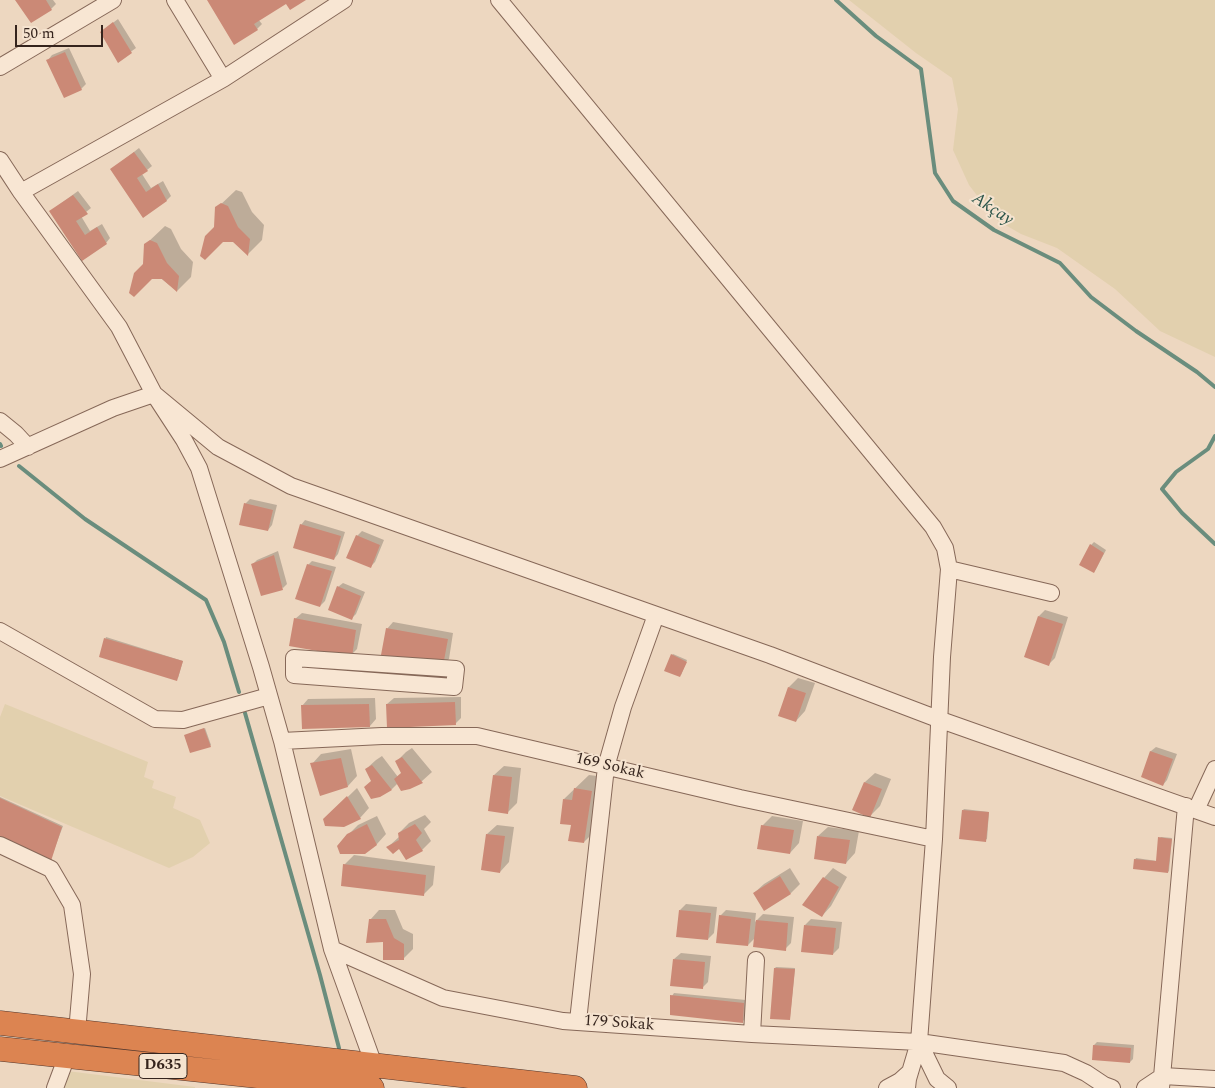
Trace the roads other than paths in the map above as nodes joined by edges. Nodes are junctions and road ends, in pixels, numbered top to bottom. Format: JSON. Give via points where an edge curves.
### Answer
{"nodes":[{"id":1,"x":113,"y":0,"type":"edge"},
{"id":2,"x":175,"y":0,"type":"edge"},
{"id":3,"x":344,"y":0,"type":"edge"},
{"id":4,"x":499,"y":0,"type":"edge"},
{"id":5,"x":0,"y":67,"type":"edge"},
{"id":6,"x":223,"y":79,"type":"junction"},
{"id":7,"x":0,"y":160,"type":"edge"},
{"id":8,"x":21,"y":192,"type":"junction"},
{"id":9,"x":154,"y":394,"type":"junction"},
{"id":10,"x":0,"y":421,"type":"edge"},
{"id":11,"x":28,"y":447,"type":"junction"},
{"id":12,"x":0,"y":459,"type":"edge"},
{"id":13,"x":949,"y":569,"type":"junction"},
{"id":14,"x":1051,"y":593,"type":"dead end"},
{"id":15,"x":656,"y":615,"type":"junction"},
{"id":16,"x":0,"y":631,"type":"edge"},
{"id":17,"x":454,"y":687,"type":"joint"},
{"id":18,"x":262,"y":698,"type":"junction"},
{"id":19,"x":938,"y":719,"type":"junction"},
{"id":20,"x":282,"y":742,"type":"junction"},
{"id":21,"x":606,"y":767,"type":"junction"},
{"id":22,"x":1215,"y":769,"type":"edge"},
{"id":23,"x":1191,"y":808,"type":"junction"},
{"id":24,"x":1215,"y":817,"type":"edge"},
{"id":25,"x":934,"y":839,"type":"junction"},
{"id":26,"x":0,"y":845,"type":"edge"},
{"id":27,"x":332,"y":949,"type":"junction"},
{"id":28,"x":756,"y":960,"type":"dead end"},
{"id":29,"x":578,"y":1022,"type":"junction"},
{"id":30,"x":0,"y":1023,"type":"edge"},
{"id":31,"x":77,"y":1032,"type":"junction"},
{"id":32,"x":752,"y":1034,"type":"junction"},
{"id":33,"x":919,"y":1042,"type":"junction"},
{"id":34,"x":0,"y":1049,"type":"edge"},
{"id":35,"x":67,"y":1056,"type":"junction"},
{"id":36,"x":325,"y":1071,"type":"junction"},
{"id":37,"x":373,"y":1076,"type":"edge"},
{"id":38,"x":1215,"y":1079,"type":"edge"},
{"id":39,"x":909,"y":1080,"type":"edge"},
{"id":40,"x":1162,"y":1082,"type":"edge"},
{"id":41,"x":940,"y":1085,"type":"edge"},
{"id":42,"x":55,"y":1088,"type":"edge"},
{"id":43,"x":575,"y":1088,"type":"edge"},
{"id":44,"x":887,"y":1088,"type":"edge"},
{"id":45,"x":1112,"y":1088,"type":"edge"},
{"id":46,"x":1145,"y":1088,"type":"edge"}],
"edges":[{"from":1,"to":5,"type":"street"},
{"from":2,"to":6,"type":"street"},
{"from":3,"to":6,"type":"street"},
{"from":4,"to":13,"type":"street","via":[[933,527],[945,548]]},
{"from":6,"to":8,"type":"street"},
{"from":7,"to":8,"type":"street"},
{"from":8,"to":9,"type":"street","via":[[119,327]]},
{"from":9,"to":11,"type":"street","via":[[113,408]]},
{"from":9,"to":15,"type":"street","via":[[218,447],[291,486]]},
{"from":9,"to":18,"type":"street","via":[[199,468]]},
{"from":10,"to":11,"type":"street"},
{"from":11,"to":12,"type":"street"},
{"from":13,"to":14,"type":"street"},
{"from":13,"to":19,"type":"street"},
{"from":15,"to":19,"type":"street"},
{"from":15,"to":21,"type":"street","via":[[622,707]]},
{"from":16,"to":18,"type":"street","via":[[155,719],[183,720]]},
{"from":17,"to":17,"type":"street","via":[[294,675],[294,658],[456,669]]},
{"from":18,"to":20,"type":"street"},
{"from":19,"to":23,"type":"street"},
{"from":19,"to":25,"type":"street"},
{"from":20,"to":21,"type":"street","name":"169 Sokak","via":[[382,736],[477,736]]},
{"from":20,"to":27,"type":"street"},
{"from":21,"to":25,"type":"street","name":"169 Sokak"},
{"from":21,"to":29,"type":"street"},
{"from":22,"to":23,"type":"street"},
{"from":23,"to":24,"type":"street"},
{"from":23,"to":40,"type":"street"},
{"from":25,"to":33,"type":"street"},
{"from":26,"to":31,"type":"street","via":[[51,869],[72,905],[82,974]]},
{"from":27,"to":29,"type":"street","name":"179 Sokak","via":[[443,998]]},
{"from":27,"to":37,"type":"street"},
{"from":28,"to":32,"type":"street"},
{"from":29,"to":32,"type":"street","name":"179 Sokak"},
{"from":30,"to":31,"type":"highway","number":"D635"},
{"from":31,"to":36,"type":"highway","number":"D635"},
{"from":32,"to":33,"type":"street","name":"179 Sokak"},
{"from":33,"to":39,"type":"street"},
{"from":33,"to":41,"type":"street"},
{"from":33,"to":45,"type":"street","name":"179 Sokak","via":[[1064,1063]]},
{"from":34,"to":35,"type":"highway","number":"D635"},
{"from":35,"to":36,"type":"highway","number":"D635"},
{"from":35,"to":42,"type":"street"},
{"from":36,"to":37,"type":"highway","number":"D635"},
{"from":37,"to":43,"type":"highway","number":"D635"},
{"from":38,"to":40,"type":"street"},
{"from":39,"to":44,"type":"street"},
{"from":40,"to":46,"type":"street"}]}
